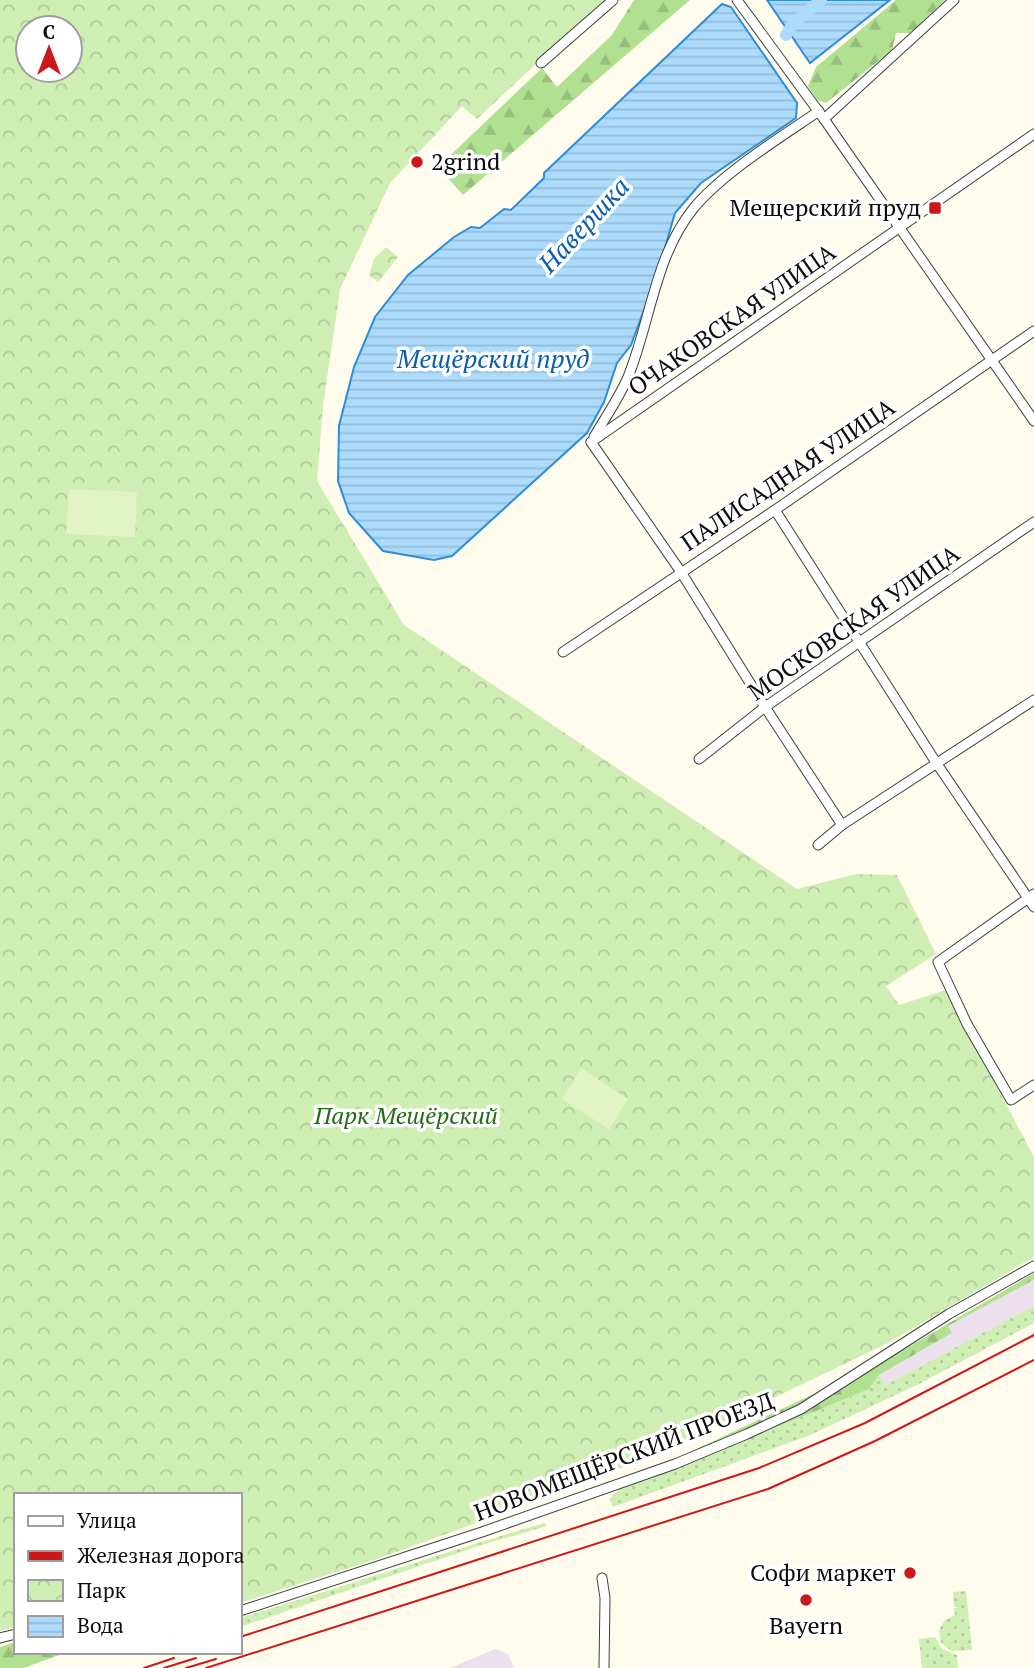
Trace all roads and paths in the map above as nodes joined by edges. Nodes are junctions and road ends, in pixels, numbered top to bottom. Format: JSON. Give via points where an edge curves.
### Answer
{"nodes":[{"id":1,"x":613,"y":0,"type":"edge"},
{"id":2,"x":737,"y":0,"type":"edge"},
{"id":3,"x":954,"y":0,"type":"edge"},
{"id":4,"x":541,"y":63,"type":"dead end"},
{"id":5,"x":822,"y":115,"type":"junction"},
{"id":6,"x":1034,"y":134,"type":"edge"},
{"id":7,"x":899,"y":227,"type":"junction"},
{"id":8,"x":1034,"y":331,"type":"edge"},
{"id":9,"x":991,"y":359,"type":"junction"},
{"id":10,"x":1034,"y":421,"type":"edge"},
{"id":11,"x":591,"y":442,"type":"junction"},
{"id":12,"x":775,"y":510,"type":"junction"},
{"id":13,"x":1034,"y":522,"type":"edge"},
{"id":14,"x":681,"y":572,"type":"junction"},
{"id":15,"x":858,"y":643,"type":"junction"},
{"id":16,"x":563,"y":652,"type":"dead end"},
{"id":17,"x":1034,"y":700,"type":"edge"},
{"id":18,"x":765,"y":707,"type":"junction"},
{"id":19,"x":699,"y":759,"type":"dead end"},
{"id":20,"x":937,"y":764,"type":"junction"},
{"id":21,"x":842,"y":825,"type":"junction"},
{"id":22,"x":818,"y":845,"type":"dead end"},
{"id":23,"x":1031,"y":896,"type":"edge"},
{"id":24,"x":1034,"y":907,"type":"edge"},
{"id":25,"x":1034,"y":1085,"type":"edge"},
{"id":26,"x":1034,"y":1266,"type":"edge"},
{"id":27,"x":602,"y":1578,"type":"dead end"},
{"id":28,"x":242,"y":1610,"type":"edge"},
{"id":29,"x":604,"y":1668,"type":"edge"}],
"edges":[{"from":1,"to":4,"type":"street"},
{"from":2,"to":5,"type":"street"},
{"from":3,"to":5,"type":"street"},
{"from":5,"to":7,"type":"street"},
{"from":5,"to":11,"type":"street","via":[[718,184],[692,210],[665,262],[628,378]]},
{"from":6,"to":7,"type":"street","name":"ОЧАКОВСКАЯ УЛИЦА"},
{"from":7,"to":9,"type":"street"},
{"from":7,"to":11,"type":"street","name":"ОЧАКОВСКАЯ УЛИЦА"},
{"from":8,"to":9,"type":"street","name":"ПАЛИСАДНАЯ УЛИЦА"},
{"from":9,"to":10,"type":"street"},
{"from":9,"to":12,"type":"street","name":"ПАЛИСАДНАЯ УЛИЦА"},
{"from":11,"to":14,"type":"street"},
{"from":12,"to":14,"type":"street","name":"ПАЛИСАДНАЯ УЛИЦА"},
{"from":12,"to":15,"type":"street"},
{"from":13,"to":15,"type":"street","name":"МОСКОВСКАЯ УЛИЦА"},
{"from":14,"to":16,"type":"street","name":"ПАЛИСАДНАЯ УЛИЦА"},
{"from":14,"to":18,"type":"street"},
{"from":15,"to":18,"type":"street","name":"МОСКОВСКАЯ УЛИЦА"},
{"from":15,"to":20,"type":"street"},
{"from":17,"to":20,"type":"street"},
{"from":18,"to":19,"type":"street","name":"МОСКОВСКАЯ УЛИЦА"},
{"from":18,"to":21,"type":"street"},
{"from":20,"to":21,"type":"street"},
{"from":20,"to":23,"type":"street"},
{"from":21,"to":22,"type":"street"},
{"from":23,"to":24,"type":"street"},
{"from":23,"to":25,"type":"street","via":[[938,962],[1011,1100]]},
{"from":26,"to":28,"type":"street","name":"НОВОМЕЩЁРСКИЙ ПРОЕЗД","via":[[949,1314],[802,1409],[747,1434],[482,1532]]},
{"from":27,"to":29,"type":"street"}]}
